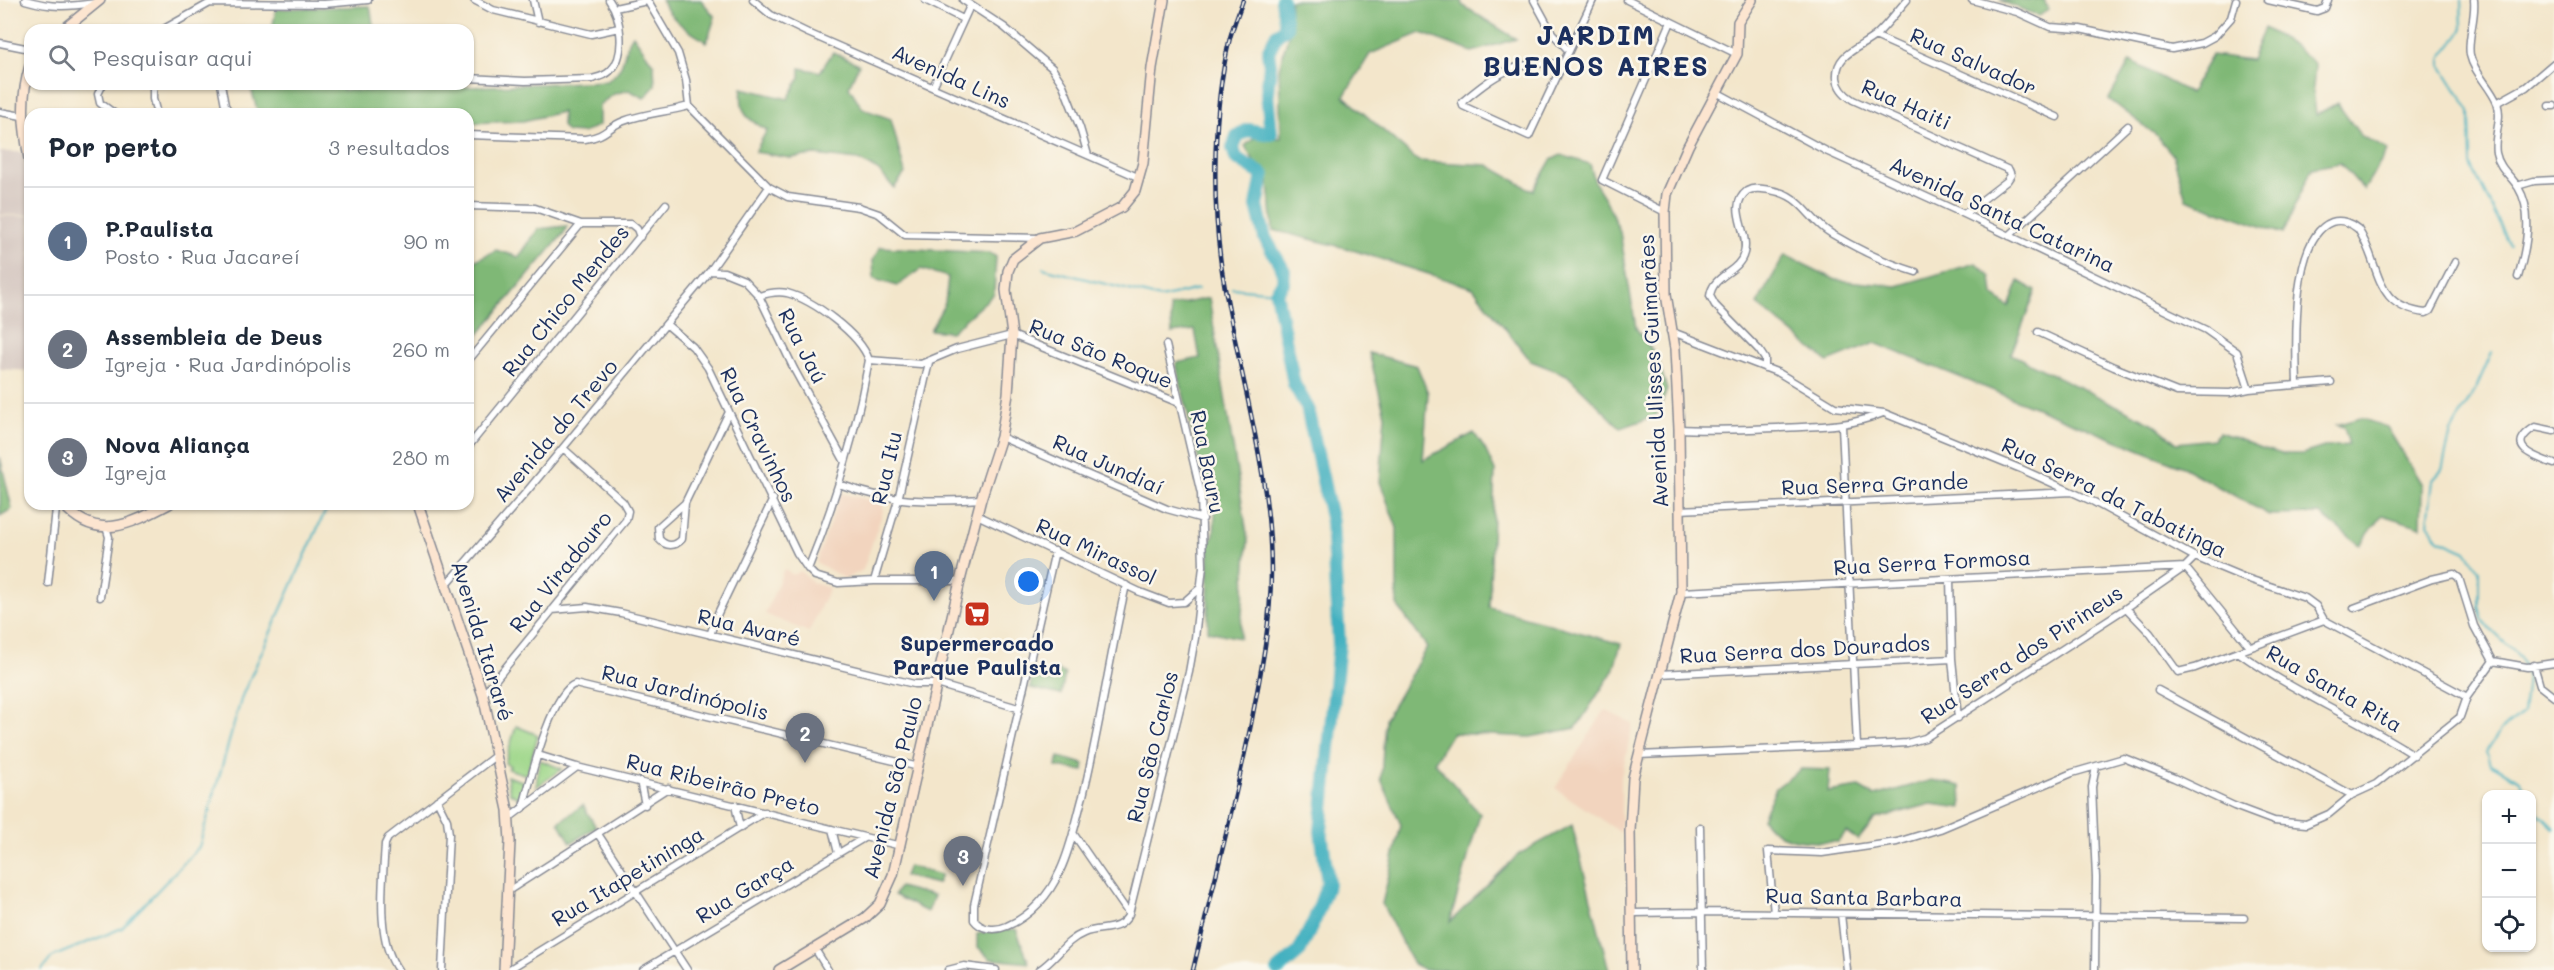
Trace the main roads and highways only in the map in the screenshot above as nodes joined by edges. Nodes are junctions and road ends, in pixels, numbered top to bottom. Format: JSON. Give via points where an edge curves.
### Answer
{"nodes":[{"id":1,"x":1164,"y":0,"type":"edge"},
{"id":2,"x":1752,"y":0,"type":"edge"},
{"id":3,"x":98,"y":1,"type":"edge"},
{"id":4,"x":70,"y":24,"type":"edge"},
{"id":5,"x":24,"y":87,"type":"edge"},
{"id":6,"x":24,"y":127,"type":"edge"},
{"id":7,"x":68,"y":510,"type":"edge"},
{"id":8,"x":156,"y":510,"type":"edge"},
{"id":9,"x":420,"y":510,"type":"edge"},
{"id":10,"x":506,"y":970,"type":"edge"},
{"id":11,"x":779,"y":970,"type":"edge"},
{"id":12,"x":1632,"y":970,"type":"edge"}],
"edges":[{"from":1,"to":11,"type":"main road","name":"Avenida São Paulo","via":[[1140,178],[1131,199],[1076,231],[1040,238],[1013,259],[1008,271],[1006,290],[1012,335],[1001,437],[960,581],[893,875],[880,904],[846,932]]},
{"from":2,"to":12,"type":"main road","name":"Avenida Ulisses Guimarães","via":[[1738,22],[1737,54],[1667,194],[1666,294],[1675,349],[1681,592],[1637,755],[1631,795]]},
{"from":3,"to":4,"type":"main road"},
{"from":5,"to":6,"type":"main road"},
{"from":7,"to":8,"type":"main road","via":[[84,523],[106,527],[126,524]]},
{"from":9,"to":10,"type":"main road","name":"Avenida Itararé","via":[[483,695],[509,818]]}]}
